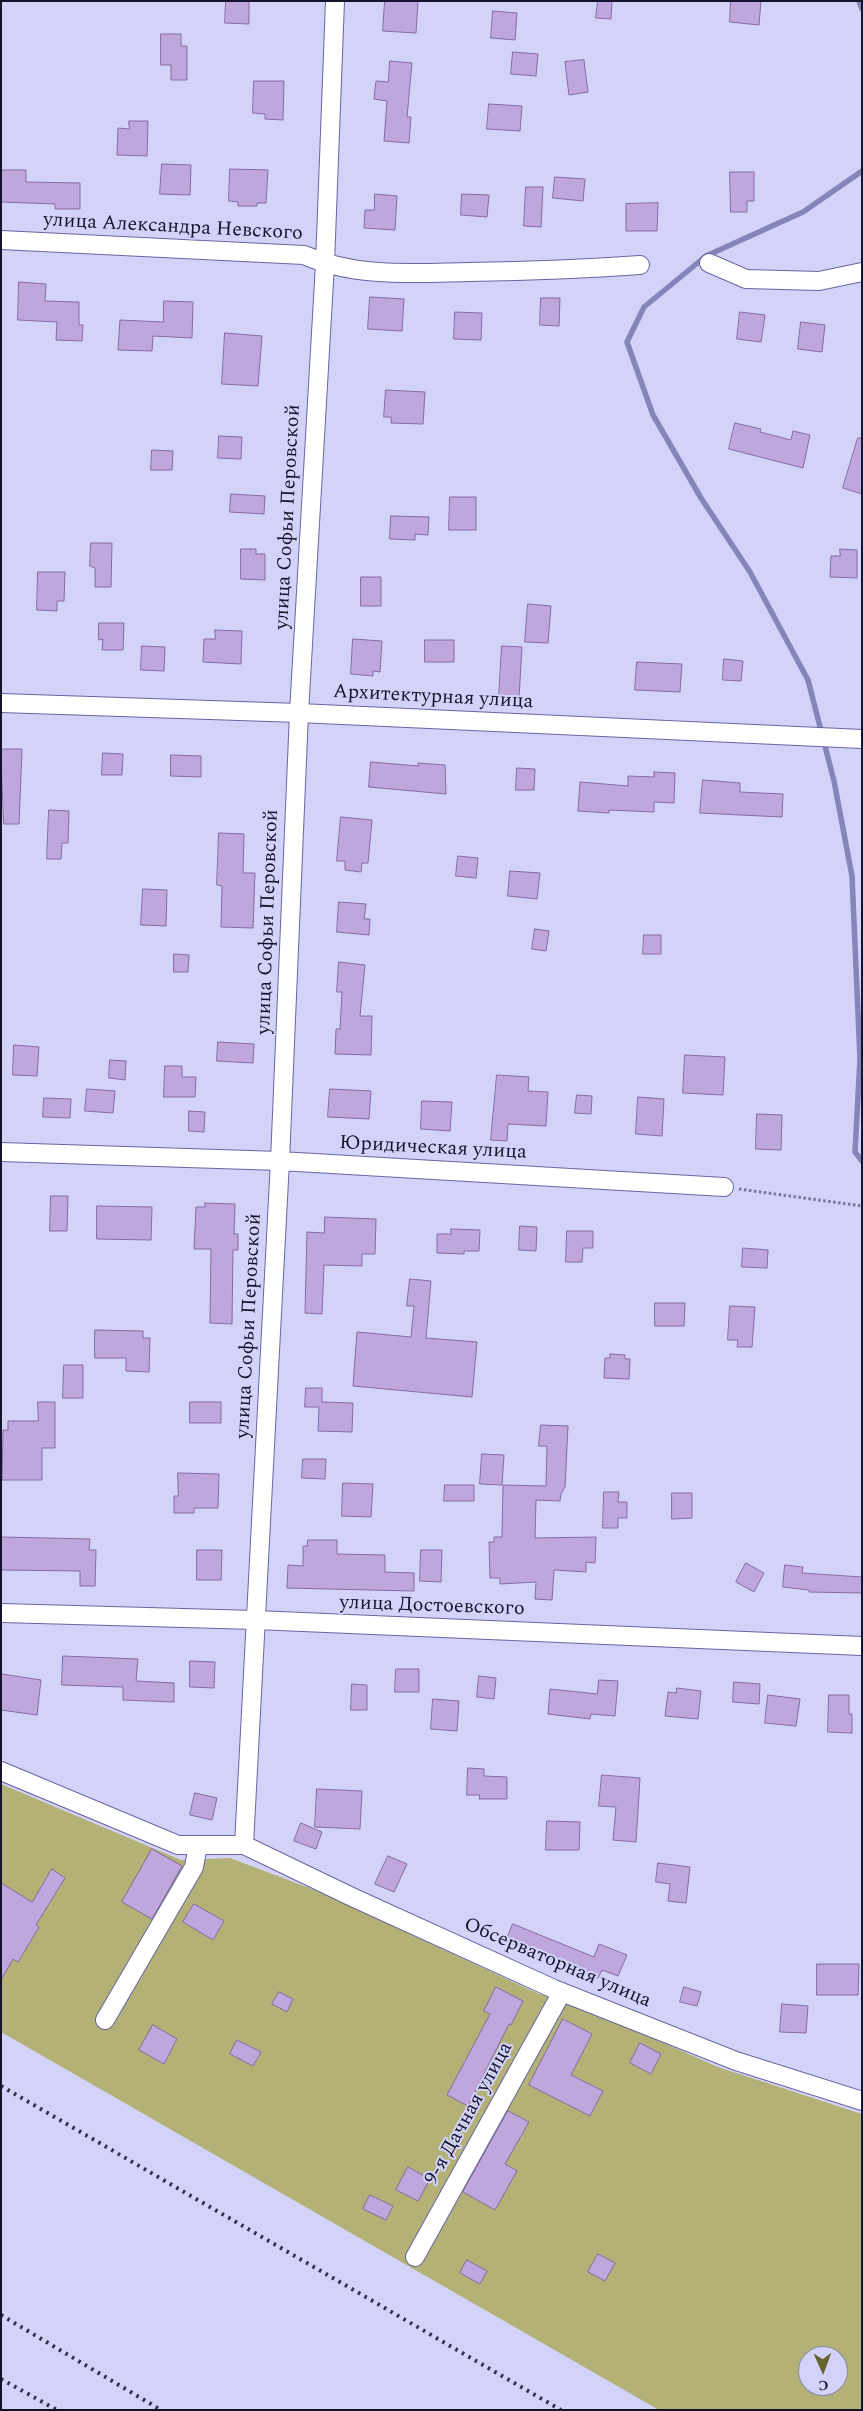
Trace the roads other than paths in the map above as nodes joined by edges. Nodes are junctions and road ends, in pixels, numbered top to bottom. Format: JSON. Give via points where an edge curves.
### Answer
{"nodes":[{"id":1,"x":335,"y":1,"type":"edge"},
{"id":2,"x":1,"y":240,"type":"edge"},
{"id":3,"x":325,"y":264,"type":"junction"},
{"id":4,"x":710,"y":264,"type":"dead end"},
{"id":5,"x":640,"y":265,"type":"dead end"},
{"id":6,"x":862,"y":272,"type":"edge"},
{"id":7,"x":1,"y":703,"type":"edge"},
{"id":8,"x":299,"y":713,"type":"junction"},
{"id":9,"x":855,"y":738,"type":"edge"},
{"id":10,"x":1,"y":1152,"type":"edge"},
{"id":11,"x":280,"y":1161,"type":"junction"},
{"id":12,"x":724,"y":1187,"type":"road end"},
{"id":13,"x":1,"y":1613,"type":"edge"},
{"id":14,"x":256,"y":1620,"type":"junction"},
{"id":15,"x":862,"y":1646,"type":"edge"},
{"id":16,"x":1,"y":1771,"type":"edge"},
{"id":17,"x":198,"y":1845,"type":"junction"},
{"id":18,"x":244,"y":1845,"type":"junction"},
{"id":19,"x":562,"y":1992,"type":"junction"},
{"id":20,"x":105,"y":2020,"type":"dead end"},
{"id":21,"x":862,"y":2101,"type":"edge"},
{"id":22,"x":415,"y":2257,"type":"dead end"}],
"edges":[{"from":1,"to":3,"type":"street","name":"улица Софьи Перовской"},
{"from":2,"to":3,"type":"street","name":"улица Александра Невского","via":[[304,255]]},
{"from":3,"to":5,"type":"street","name":"улица Александра Невского","via":[[387,273],[564,270]]},
{"from":3,"to":8,"type":"street","name":"улица Софьи Перовской"},
{"from":4,"to":6,"type":"street","via":[[746,279],[819,281]]},
{"from":7,"to":8,"type":"street","name":"Архитектурная улица"},
{"from":8,"to":9,"type":"street","name":"Архитектурная улица"},
{"from":8,"to":11,"type":"street","name":"улица Софьи Перовской"},
{"from":10,"to":11,"type":"street","name":"Юридическая улица"},
{"from":11,"to":12,"type":"street","name":"Юридическая улица"},
{"from":11,"to":14,"type":"street","name":"улица Софьи Перовской"},
{"from":13,"to":14,"type":"street","name":"улица Достоевского"},
{"from":14,"to":15,"type":"street","name":"улица Достоевского"},
{"from":14,"to":18,"type":"street","name":"улица Софьи Перовской"},
{"from":16,"to":17,"type":"street","via":[[178,1845]]},
{"from":17,"to":18,"type":"street"},
{"from":17,"to":20,"type":"street","via":[[194,1867]]},
{"from":18,"to":19,"type":"street","name":"Обсерваторная улица"},
{"from":19,"to":21,"type":"street","name":"Обсерваторная улица","via":[[736,2061]]},
{"from":19,"to":22,"type":"street","name":"9-я Дачная улица"}]}
